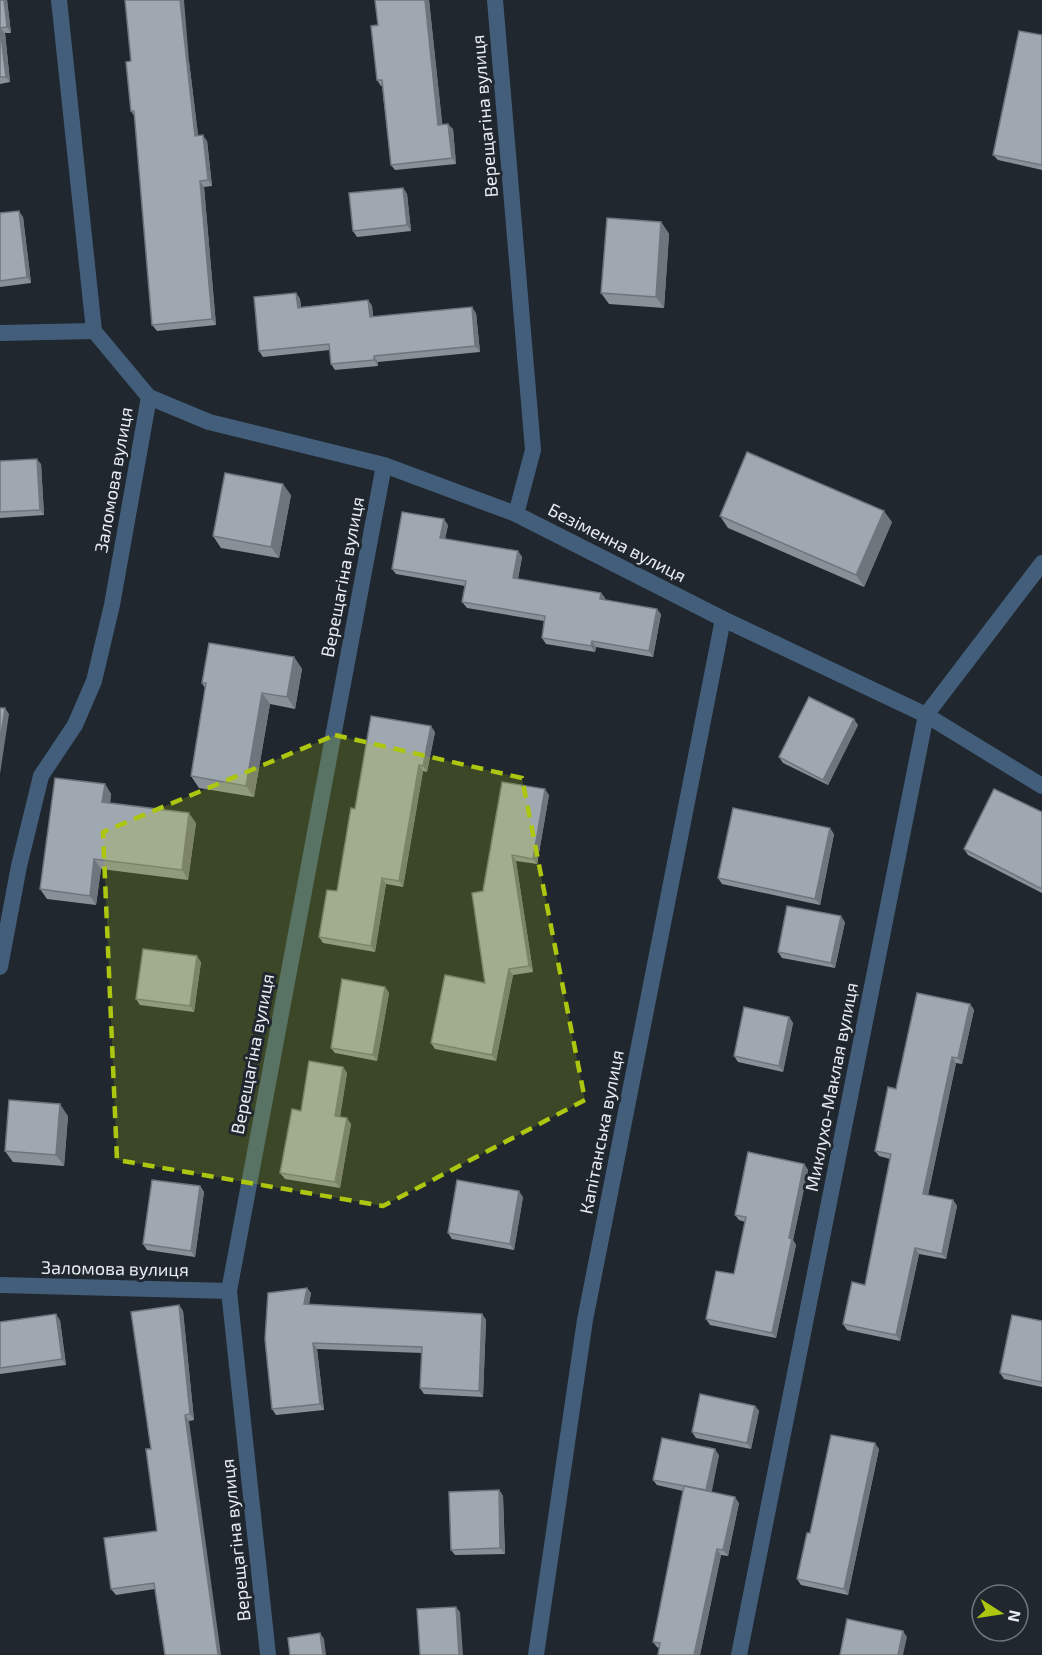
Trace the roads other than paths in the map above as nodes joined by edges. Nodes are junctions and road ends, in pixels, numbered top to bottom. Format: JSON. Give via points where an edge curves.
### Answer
{"nodes":[{"id":1,"x":60,"y":0,"type":"edge"},
{"id":2,"x":495,"y":0,"type":"edge"},
{"id":3,"x":94,"y":331,"type":"junction"},
{"id":4,"x":0,"y":333,"type":"edge"},
{"id":5,"x":148,"y":398,"type":"junction"},
{"id":6,"x":384,"y":465,"type":"junction"},
{"id":7,"x":516,"y":514,"type":"junction"},
{"id":8,"x":1042,"y":562,"type":"edge"},
{"id":9,"x":723,"y":619,"type":"junction"},
{"id":10,"x":926,"y":715,"type":"junction"},
{"id":11,"x":1042,"y":786,"type":"edge"},
{"id":12,"x":0,"y":967,"type":"edge"},
{"id":13,"x":0,"y":1285,"type":"edge"},
{"id":14,"x":228,"y":1291,"type":"junction"},
{"id":15,"x":268,"y":1655,"type":"edge"},
{"id":16,"x":536,"y":1655,"type":"edge"},
{"id":17,"x":739,"y":1655,"type":"edge"}],
"edges":[{"from":1,"to":3,"type":"street"},
{"from":2,"to":7,"type":"street","name":"Верещагіна вулиця","via":[[533,450]]},
{"from":3,"to":4,"type":"street"},
{"from":3,"to":5,"type":"street","name":"Заломова вулиця"},
{"from":5,"to":6,"type":"street","name":"Безіменна вулиця","via":[[209,423]]},
{"from":5,"to":12,"type":"street","name":"Заломова вулиця","via":[[112,605],[94,681],[75,725],[41,776]]},
{"from":6,"to":7,"type":"street","name":"Безіменна вулиця"},
{"from":6,"to":14,"type":"street","name":"Верещагіна вулиця"},
{"from":7,"to":9,"type":"street","name":"Безіменна вулиця"},
{"from":8,"to":10,"type":"street","name":"Миклухо-Маклая вулиця"},
{"from":9,"to":10,"type":"street","name":"Безіменна вулиця"},
{"from":9,"to":16,"type":"street","name":"Капітанська вулиця","via":[[585,1320]]},
{"from":10,"to":11,"type":"street","name":"Безіменна вулиця"},
{"from":10,"to":17,"type":"street","name":"Миклухо-Маклая вулиця"},
{"from":13,"to":14,"type":"street","name":"Заломова вулиця"},
{"from":14,"to":15,"type":"street","name":"Верещагіна вулиця"}]}
